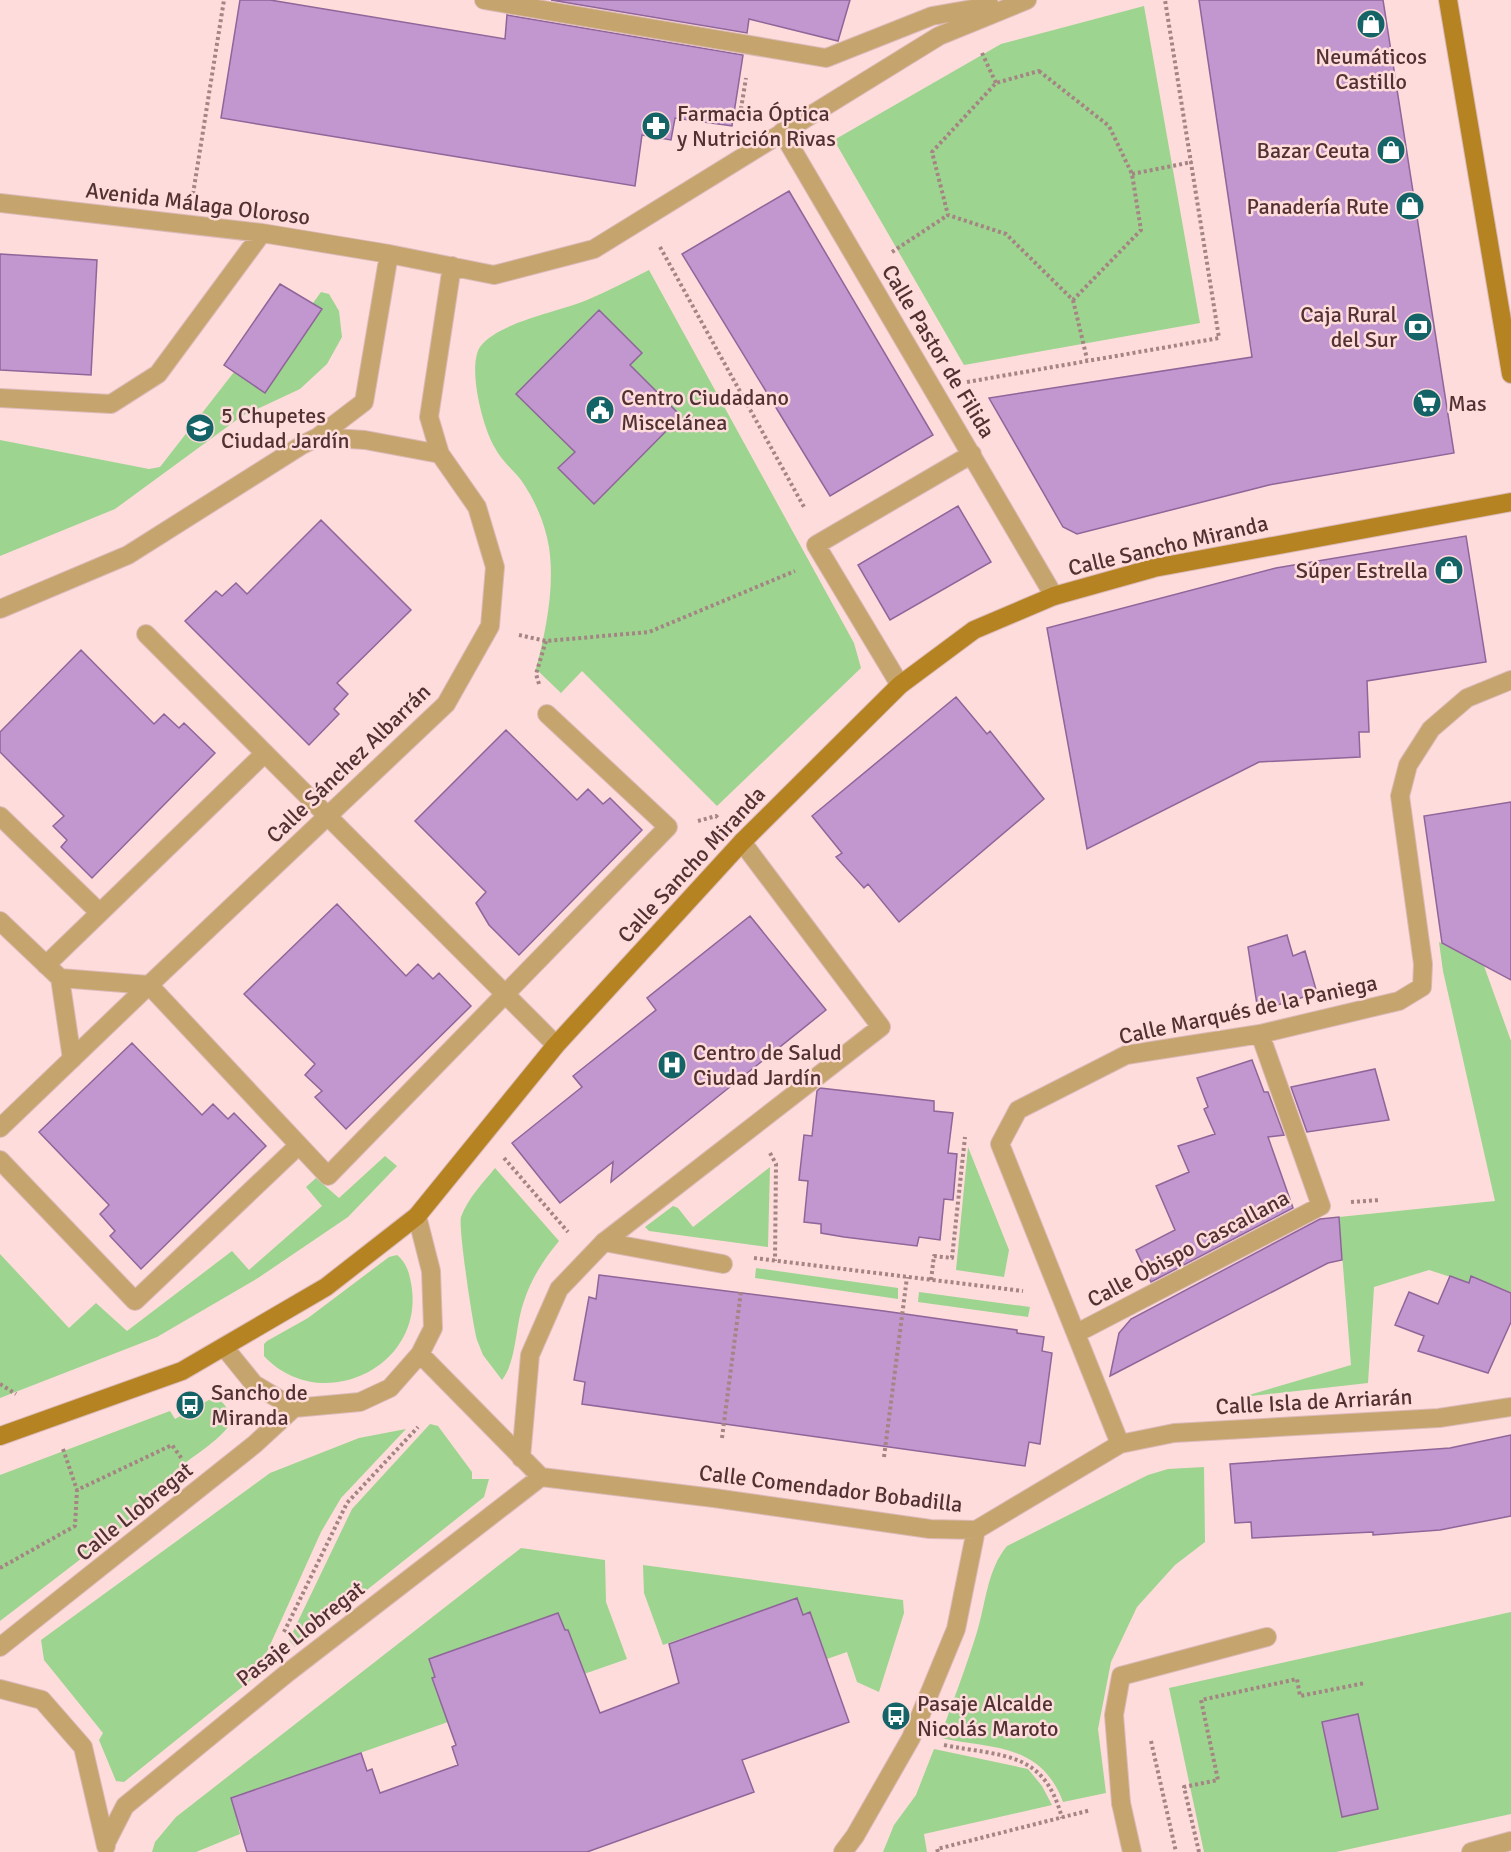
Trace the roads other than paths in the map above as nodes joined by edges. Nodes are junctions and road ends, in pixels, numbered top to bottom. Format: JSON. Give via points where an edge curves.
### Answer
{"nodes":[{"id":1,"x":484,"y":0,"type":"edge"},
{"id":2,"x":1448,"y":0,"type":"edge"},
{"id":3,"x":1024,"y":1,"type":"edge"},
{"id":4,"x":782,"y":132,"type":"junction"},
{"id":5,"x":0,"y":203,"type":"edge"},
{"id":6,"x":262,"y":233,"type":"junction"},
{"id":7,"x":389,"y":254,"type":"junction"},
{"id":8,"x":452,"y":266,"type":"junction"},
{"id":9,"x":1511,"y":375,"type":"edge"},
{"id":10,"x":0,"y":398,"type":"edge"},
{"id":11,"x":318,"y":437,"type":"junction"},
{"id":12,"x":440,"y":454,"type":"junction"},
{"id":13,"x":972,"y":454,"type":"junction"},
{"id":14,"x":1511,"y":502,"type":"edge"},
{"id":15,"x":1054,"y":596,"type":"junction"},
{"id":16,"x":0,"y":609,"type":"edge"},
{"id":17,"x":146,"y":634,"type":"dead end"},
{"id":18,"x":1511,"y":680,"type":"edge"},
{"id":19,"x":900,"y":684,"type":"junction"},
{"id":20,"x":547,"y":714,"type":"dead end"},
{"id":21,"x":265,"y":753,"type":"junction"},
{"id":22,"x":0,"y":816,"type":"edge"},
{"id":23,"x":328,"y":818,"type":"junction"},
{"id":24,"x":742,"y":842,"type":"junction"},
{"id":25,"x":100,"y":913,"type":"junction"},
{"id":26,"x":0,"y":921,"type":"edge"},
{"id":27,"x":46,"y":965,"type":"junction"},
{"id":28,"x":60,"y":978,"type":"junction"},
{"id":29,"x":149,"y":985,"type":"junction"},
{"id":30,"x":506,"y":995,"type":"junction"},
{"id":31,"x":1260,"y":1034,"type":"junction"},
{"id":32,"x":556,"y":1045,"type":"junction"},
{"id":33,"x":72,"y":1059,"type":"junction"},
{"id":34,"x":0,"y":1128,"type":"edge"},
{"id":35,"x":299,"y":1145,"type":"junction"},
{"id":36,"x":0,"y":1160,"type":"edge"},
{"id":37,"x":417,"y":1216,"type":"junction"},
{"id":38,"x":604,"y":1242,"type":"junction"},
{"id":39,"x":723,"y":1264,"type":"dead end"},
{"id":40,"x":1077,"y":1333,"type":"junction"},
{"id":41,"x":224,"y":1347,"type":"junction"},
{"id":42,"x":420,"y":1354,"type":"junction"},
{"id":43,"x":1511,"y":1407,"type":"edge"},
{"id":44,"x":294,"y":1408,"type":"junction"},
{"id":45,"x":0,"y":1437,"type":"edge"},
{"id":46,"x":1120,"y":1444,"type":"junction"},
{"id":47,"x":521,"y":1458,"type":"junction"},
{"id":48,"x":541,"y":1477,"type":"junction"},
{"id":49,"x":976,"y":1530,"type":"junction"},
{"id":50,"x":1267,"y":1637,"type":"dead end"},
{"id":51,"x":0,"y":1647,"type":"edge"},
{"id":52,"x":0,"y":1689,"type":"edge"},
{"id":53,"x":1511,"y":1841,"type":"edge"},
{"id":54,"x":106,"y":1847,"type":"edge"},
{"id":55,"x":843,"y":1852,"type":"edge"},
{"id":56,"x":1132,"y":1852,"type":"edge"},
{"id":57,"x":1471,"y":1852,"type":"edge"}],
"edges":[{"from":1,"to":3,"type":"street","via":[[826,58],[932,16]]},
{"from":2,"to":9,"type":"street"},
{"from":3,"to":4,"type":"street","via":[[939,36]]},
{"from":4,"to":8,"type":"street","via":[[594,249],[494,275]]},
{"from":4,"to":13,"type":"street","name":"Calle Pastor de Filida"},
{"from":5,"to":6,"type":"street","name":"Avenida Málaga Oloroso"},
{"from":6,"to":7,"type":"street","name":"Avenida Málaga Oloroso"},
{"from":6,"to":10,"type":"street","via":[[158,374],[111,404]]},
{"from":7,"to":8,"type":"street"},
{"from":7,"to":11,"type":"street","via":[[364,402]]},
{"from":8,"to":12,"type":"street","name":"Calle Sánchez Albarrán","via":[[429,417]]},
{"from":11,"to":12,"type":"street","via":[[365,440]]},
{"from":11,"to":16,"type":"street","via":[[128,555]]},
{"from":12,"to":23,"type":"street","name":"Calle Sánchez Albarrán","via":[[477,507],[495,567],[490,626],[446,704]]},
{"from":13,"to":15,"type":"street","name":"Calle Pastor de Filida"},
{"from":13,"to":19,"type":"street","via":[[816,545]]},
{"from":14,"to":15,"type":"street","name":"Calle Sancho Miranda","via":[[1154,568]]},
{"from":15,"to":19,"type":"street","name":"Calle Sancho Miranda","via":[[974,630]]},
{"from":17,"to":21,"type":"street"},
{"from":18,"to":31,"type":"street","name":"Calle Marqués de la Paniega","via":[[1467,698],[1431,729],[1408,765],[1400,796],[1423,964],[1422,987],[1399,1001]]},
{"from":19,"to":24,"type":"street","name":"Calle Sancho Miranda"},
{"from":20,"to":30,"type":"street","via":[[668,827]]},
{"from":21,"to":23,"type":"street"},
{"from":21,"to":25,"type":"street"},
{"from":22,"to":25,"type":"street"},
{"from":23,"to":29,"type":"street","name":"Calle Sánchez Albarrán"},
{"from":23,"to":30,"type":"street"},
{"from":24,"to":32,"type":"street","name":"Calle Sancho Miranda"},
{"from":24,"to":38,"type":"street","via":[[881,1027]]},
{"from":25,"to":27,"type":"street"},
{"from":26,"to":27,"type":"street"},
{"from":27,"to":28,"type":"street"},
{"from":28,"to":29,"type":"street"},
{"from":28,"to":33,"type":"street"},
{"from":29,"to":33,"type":"street","name":"Calle Sánchez Albarrán"},
{"from":29,"to":35,"type":"street"},
{"from":30,"to":32,"type":"street"},
{"from":30,"to":35,"type":"street","via":[[328,1176]]},
{"from":31,"to":40,"type":"street","name":"Calle Obispo Cascallana","via":[[1321,1206]]},
{"from":31,"to":40,"type":"street","name":"Calle Marqués de la Paniega","via":[[1126,1055],[1018,1110],[1000,1144]]},
{"from":32,"to":37,"type":"street","name":"Calle Sancho Miranda"},
{"from":33,"to":34,"type":"street","name":"Calle Sánchez Albarrán"},
{"from":35,"to":36,"type":"street","via":[[135,1301]]},
{"from":37,"to":41,"type":"street","name":"Calle Sancho Miranda","via":[[326,1287]]},
{"from":37,"to":42,"type":"street","via":[[431,1271],[434,1328]]},
{"from":38,"to":39,"type":"street"},
{"from":38,"to":47,"type":"street","via":[[559,1288],[530,1355]]},
{"from":40,"to":46,"type":"street","name":"Calle Marqués de la Paniega"},
{"from":41,"to":44,"type":"street","via":[[254,1384]]},
{"from":41,"to":45,"type":"street","name":"Calle Sancho Miranda","via":[[182,1371]]},
{"from":42,"to":44,"type":"street","via":[[390,1388],[360,1402]]},
{"from":42,"to":47,"type":"street"},
{"from":43,"to":46,"type":"street","name":"Calle Isla de Arriarán","via":[[1439,1418],[1174,1433]]},
{"from":44,"to":51,"type":"street","name":"Calle Llobregat","via":[[255,1444]]},
{"from":46,"to":49,"type":"street","name":"Calle Comendador Bobadilla"},
{"from":47,"to":48,"type":"street"},
{"from":48,"to":49,"type":"street","name":"Calle Comendador Bobadilla","via":[[930,1529]]},
{"from":48,"to":54,"type":"street","name":"Pasaje Llobregat","via":[[286,1674],[125,1806]]},
{"from":49,"to":55,"type":"street","via":[[956,1629],[911,1738]]},
{"from":50,"to":56,"type":"street","via":[[1121,1676],[1114,1715],[1121,1803]]},
{"from":52,"to":54,"type":"street","name":"Pasaje Llobregat","via":[[42,1700],[83,1747]]},
{"from":53,"to":57,"type":"street"}]}
